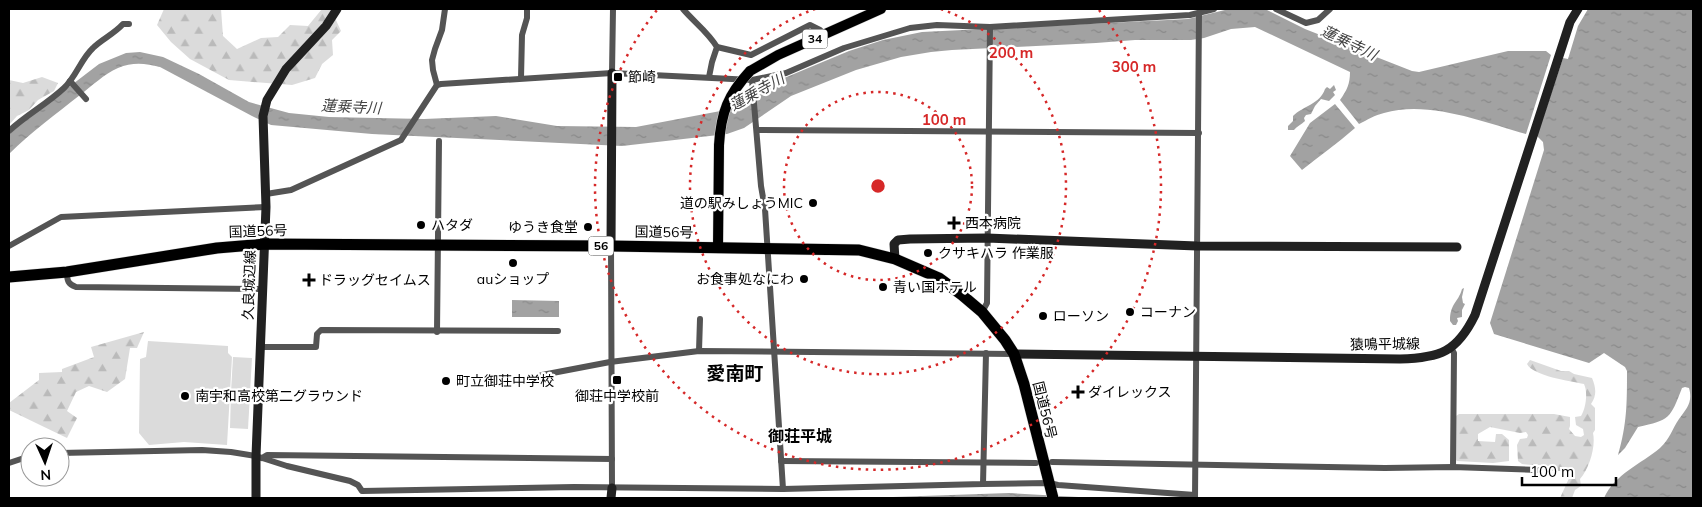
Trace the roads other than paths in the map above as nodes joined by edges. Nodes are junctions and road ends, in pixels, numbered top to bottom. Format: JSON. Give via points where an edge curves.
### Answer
{"nodes":[{"id":1,"x":337,"y":9,"type":"edge"},
{"id":2,"x":445,"y":9,"type":"edge"},
{"id":3,"x":527,"y":9,"type":"edge"},
{"id":4,"x":612,"y":9,"type":"edge"},
{"id":5,"x":683,"y":9,"type":"edge"},
{"id":6,"x":881,"y":9,"type":"edge"},
{"id":7,"x":1214,"y":9,"type":"edge"},
{"id":8,"x":1276,"y":9,"type":"edge"},
{"id":9,"x":1330,"y":9,"type":"edge"},
{"id":10,"x":1578,"y":9,"type":"edge"},
{"id":11,"x":1162,"y":12,"type":"edge"},
{"id":12,"x":1200,"y":15,"type":"junction"},
{"id":13,"x":129,"y":24,"type":"dead end"},
{"id":14,"x":991,"y":29,"type":"junction"},
{"id":15,"x":820,"y":30,"type":"dead end"},
{"id":16,"x":717,"y":47,"type":"junction"},
{"id":17,"x":612,"y":73,"type":"junction"},
{"id":18,"x":751,"y":75,"type":"junction"},
{"id":19,"x":709,"y":77,"type":"junction"},
{"id":20,"x":521,"y":78,"type":"junction"},
{"id":21,"x":72,"y":82,"type":"junction"},
{"id":22,"x":437,"y":85,"type":"junction"},
{"id":23,"x":85,"y":98,"type":"dead end"},
{"id":24,"x":757,"y":128,"type":"junction"},
{"id":25,"x":9,"y":131,"type":"edge"},
{"id":26,"x":988,"y":132,"type":"junction"},
{"id":27,"x":1199,"y":133,"type":"junction"},
{"id":28,"x":439,"y":141,"type":"dead end"},
{"id":29,"x":266,"y":194,"type":"junction"},
{"id":30,"x":266,"y":207,"type":"junction"},
{"id":31,"x":987,"y":238,"type":"junction"},
{"id":32,"x":264,"y":244,"type":"junction"},
{"id":33,"x":439,"y":245,"type":"junction"},
{"id":34,"x":9,"y":246,"type":"edge"},
{"id":35,"x":611,"y":246,"type":"junction"},
{"id":36,"x":1198,"y":246,"type":"junction"},
{"id":37,"x":1457,"y":247,"type":"dead end"},
{"id":38,"x":718,"y":248,"type":"junction"},
{"id":39,"x":768,"y":248,"type":"junction"},
{"id":40,"x":894,"y":258,"type":"junction"},
{"id":41,"x":67,"y":272,"type":"junction"},
{"id":42,"x":9,"y":277,"type":"edge"},
{"id":43,"x":263,"y":289,"type":"junction"},
{"id":44,"x":982,"y":312,"type":"junction"},
{"id":45,"x":700,"y":319,"type":"dead end"},
{"id":46,"x":558,"y":331,"type":"dead end"},
{"id":47,"x":438,"y":332,"type":"junction"},
{"id":48,"x":260,"y":347,"type":"junction"},
{"id":49,"x":1451,"y":348,"type":"junction"},
{"id":50,"x":699,"y":351,"type":"junction"},
{"id":51,"x":773,"y":352,"type":"junction"},
{"id":52,"x":986,"y":353,"type":"junction"},
{"id":53,"x":1014,"y":354,"type":"junction"},
{"id":54,"x":1196,"y":357,"type":"junction"},
{"id":55,"x":610,"y":362,"type":"junction"},
{"id":56,"x":523,"y":381,"type":"dead end"},
{"id":57,"x":70,"y":452,"type":"edge"},
{"id":58,"x":259,"y":457,"type":"junction"},
{"id":59,"x":612,"y":459,"type":"junction"},
{"id":60,"x":782,"y":461,"type":"junction"},
{"id":61,"x":1052,"y":462,"type":"dead end"},
{"id":62,"x":983,"y":463,"type":"junction"},
{"id":63,"x":1036,"y":463,"type":"dead end"},
{"id":64,"x":1196,"y":464,"type":"junction"},
{"id":65,"x":1453,"y":467,"type":"junction"},
{"id":66,"x":1539,"y":470,"type":"dead end"},
{"id":67,"x":983,"y":484,"type":"junction"},
{"id":68,"x":784,"y":489,"type":"junction"},
{"id":69,"x":1051,"y":491,"type":"edge"},
{"id":70,"x":612,"y":493,"type":"edge"},
{"id":71,"x":1195,"y":497,"type":"edge"},
{"id":72,"x":256,"y":498,"type":"edge"}],
"edges":[{"from":1,"to":29,"type":"main road","name":"久良城辺線","via":[[326,26],[286,69],[266,100],[262,116]]},
{"from":2,"to":22,"type":"street","via":[[432,60]]},
{"from":3,"to":20,"type":"street","via":[[522,36]]},
{"from":4,"to":17,"type":"street"},
{"from":5,"to":16,"type":"street"},
{"from":6,"to":18,"type":"main road","number":"34","via":[[778,55]]},
{"from":7,"to":12,"type":"street"},
{"from":8,"to":9,"type":"street","via":[[1306,23],[1318,20]]},
{"from":10,"to":49,"type":"main road","name":"猿鳴平城線","via":[[1570,22],[1475,315],[1468,329]]},
{"from":11,"to":12,"type":"street"},
{"from":11,"to":14,"type":"street"},
{"from":12,"to":27,"type":"street"},
{"from":13,"to":21,"type":"street","via":[[123,24],[93,47]]},
{"from":14,"to":18,"type":"street","via":[[937,25],[910,28],[844,48],[786,73]]},
{"from":14,"to":26,"type":"street"},
{"from":15,"to":16,"type":"street","via":[[810,25],[751,55]]},
{"from":16,"to":19,"type":"street"},
{"from":17,"to":19,"type":"street"},
{"from":17,"to":20,"type":"street"},
{"from":17,"to":35,"type":"main road"},
{"from":18,"to":19,"type":"street"},
{"from":18,"to":24,"type":"street"},
{"from":18,"to":38,"type":"main road","number":"34","bridge":true,"via":[[738,85],[723,113],[719,145]]},
{"from":20,"to":22,"type":"street"},
{"from":21,"to":23,"type":"street"},
{"from":21,"to":25,"type":"street"},
{"from":22,"to":29,"type":"street","via":[[403,138],[397,142],[291,190]]},
{"from":24,"to":26,"type":"street"},
{"from":24,"to":39,"type":"street"},
{"from":26,"to":27,"type":"street"},
{"from":26,"to":31,"type":"street"},
{"from":27,"to":36,"type":"street"},
{"from":28,"to":33,"type":"street"},
{"from":29,"to":30,"type":"main road","name":"久良城辺線"},
{"from":30,"to":32,"type":"main road","name":"久良城辺線"},
{"from":30,"to":34,"type":"street","via":[[61,217]]},
{"from":31,"to":36,"type":"main road"},
{"from":31,"to":40,"type":"main road","via":[[898,240],[894,244]]},
{"from":31,"to":44,"type":"street","via":[[987,303]]},
{"from":32,"to":33,"type":"highway","name":"国道56号","number":"56"},
{"from":32,"to":41,"type":"highway","name":"国道56号","number":"56","via":[[217,248]]},
{"from":32,"to":43,"type":"main road","name":"久良城辺線"},
{"from":33,"to":35,"type":"highway","name":"国道56号","number":"56"},
{"from":33,"to":47,"type":"street"},
{"from":35,"to":38,"type":"highway","name":"国道56号","number":"56"},
{"from":35,"to":55,"type":"street"},
{"from":36,"to":37,"type":"main road"},
{"from":36,"to":54,"type":"street"},
{"from":38,"to":39,"type":"highway","name":"国道56号","number":"56"},
{"from":39,"to":40,"type":"highway","name":"国道56号","number":"56","via":[[859,250]]},
{"from":39,"to":51,"type":"street"},
{"from":40,"to":44,"type":"highway","name":"国道56号","number":"56","via":[[939,278]]},
{"from":41,"to":42,"type":"highway","name":"国道56号","number":"56"},
{"from":41,"to":43,"type":"street","via":[[67,282],[76,287]]},
{"from":43,"to":48,"type":"main road","name":"久良城辺線"},
{"from":44,"to":53,"type":"highway","name":"国道56号","number":"56"},
{"from":45,"to":50,"type":"street"},
{"from":46,"to":47,"type":"street"},
{"from":47,"to":48,"type":"street","via":[[321,330],[317,334],[316,348]]},
{"from":48,"to":58,"type":"main road","name":"久良城辺線"},
{"from":49,"to":54,"type":"main road","name":"猿鳴平城線","via":[[1420,359]]},
{"from":49,"to":65,"type":"street","via":[[1454,352]]},
{"from":50,"to":51,"type":"street"},
{"from":50,"to":55,"type":"street"},
{"from":51,"to":52,"type":"street"},
{"from":51,"to":60,"type":"street"},
{"from":52,"to":53,"type":"street"},
{"from":52,"to":62,"type":"street"},
{"from":53,"to":54,"type":"main road","name":"猿鳴平城線"},
{"from":53,"to":69,"type":"highway","name":"国道56号","number":"56"},
{"from":54,"to":64,"type":"street"},
{"from":55,"to":56,"type":"street"},
{"from":55,"to":59,"type":"street"},
{"from":57,"to":58,"type":"street","via":[[202,450]]},
{"from":58,"to":59,"type":"street","via":[[320,454]]},
{"from":58,"to":70,"type":"street","via":[[350,480],[362,491]]},
{"from":58,"to":72,"type":"main road","name":"久良城辺線"},
{"from":59,"to":70,"type":"street"},
{"from":60,"to":62,"type":"street"},
{"from":60,"to":68,"type":"street"},
{"from":61,"to":64,"type":"street"},
{"from":62,"to":63,"type":"street"},
{"from":62,"to":67,"type":"street"},
{"from":64,"to":65,"type":"street"},
{"from":64,"to":71,"type":"street"},
{"from":65,"to":66,"type":"street"},
{"from":67,"to":68,"type":"street"},
{"from":67,"to":69,"type":"street"},
{"from":68,"to":70,"type":"street"},
{"from":69,"to":71,"type":"street","via":[[1067,486]]}]}
